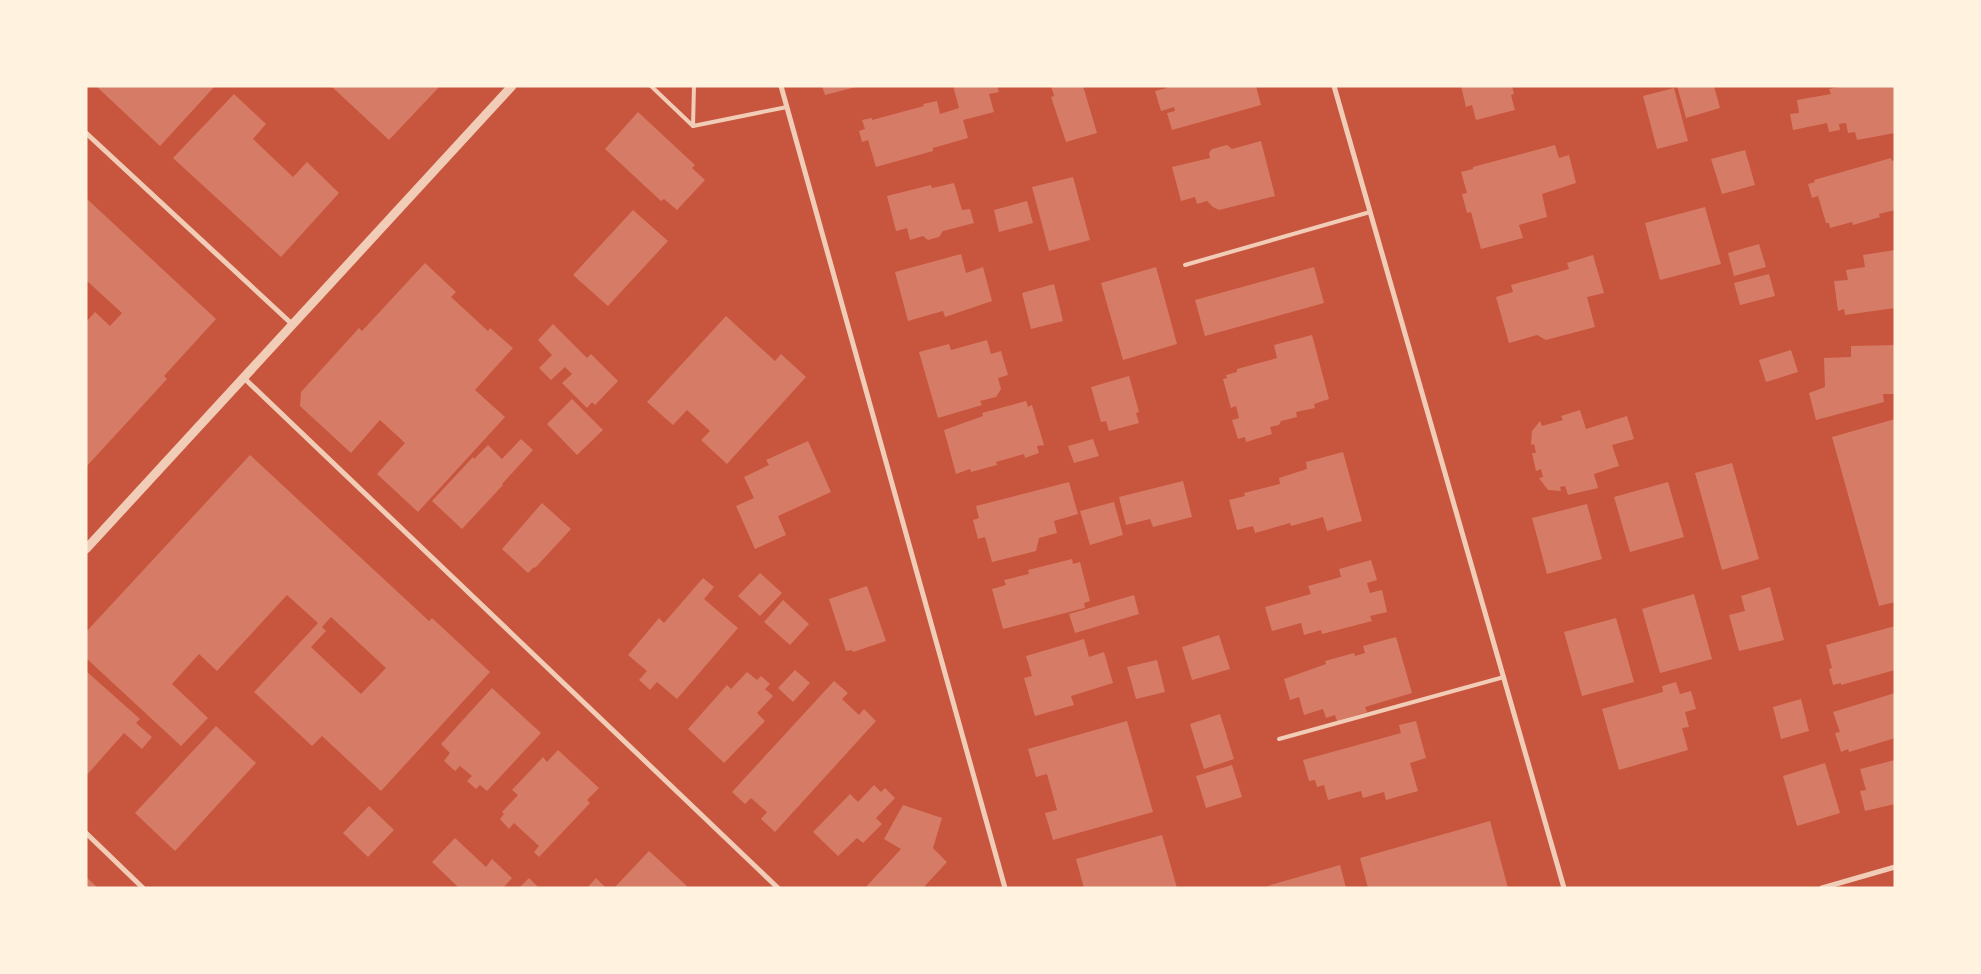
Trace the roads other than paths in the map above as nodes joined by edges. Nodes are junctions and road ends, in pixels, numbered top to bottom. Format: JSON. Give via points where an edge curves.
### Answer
{"nodes":[{"id":1,"x":512,"y":86,"type":"edge"},
{"id":2,"x":651,"y":86,"type":"edge"},
{"id":3,"x":694,"y":86,"type":"edge"},
{"id":4,"x":781,"y":86,"type":"edge"},
{"id":5,"x":1334,"y":86,"type":"edge"},
{"id":6,"x":787,"y":107,"type":"junction"},
{"id":7,"x":693,"y":126,"type":"junction"},
{"id":8,"x":86,"y":133,"type":"edge"},
{"id":9,"x":1370,"y":212,"type":"junction"},
{"id":10,"x":1185,"y":265,"type":"dead end"},
{"id":11,"x":293,"y":325,"type":"junction"},
{"id":12,"x":244,"y":378,"type":"junction"},
{"id":13,"x":86,"y":549,"type":"edge"},
{"id":14,"x":1504,"y":678,"type":"junction"},
{"id":15,"x":1279,"y":739,"type":"dead end"},
{"id":16,"x":86,"y":833,"type":"edge"},
{"id":17,"x":1895,"y":867,"type":"edge"},
{"id":18,"x":143,"y":888,"type":"edge"},
{"id":19,"x":778,"y":888,"type":"edge"},
{"id":20,"x":1005,"y":888,"type":"edge"},
{"id":21,"x":1564,"y":888,"type":"edge"},
{"id":22,"x":1822,"y":888,"type":"edge"}],
"edges":[{"from":1,"to":11,"type":"street"},
{"from":2,"to":7,"type":"lane"},
{"from":3,"to":7,"type":"lane"},
{"from":4,"to":6,"type":"street"},
{"from":5,"to":9,"type":"street"},
{"from":6,"to":7,"type":"lane"},
{"from":6,"to":20,"type":"street"},
{"from":8,"to":11,"type":"street"},
{"from":9,"to":10,"type":"lane"},
{"from":9,"to":14,"type":"street"},
{"from":11,"to":12,"type":"street"},
{"from":12,"to":13,"type":"street"},
{"from":12,"to":19,"type":"street"},
{"from":14,"to":15,"type":"lane"},
{"from":14,"to":21,"type":"street"},
{"from":16,"to":18,"type":"street"},
{"from":17,"to":22,"type":"street"}]}
